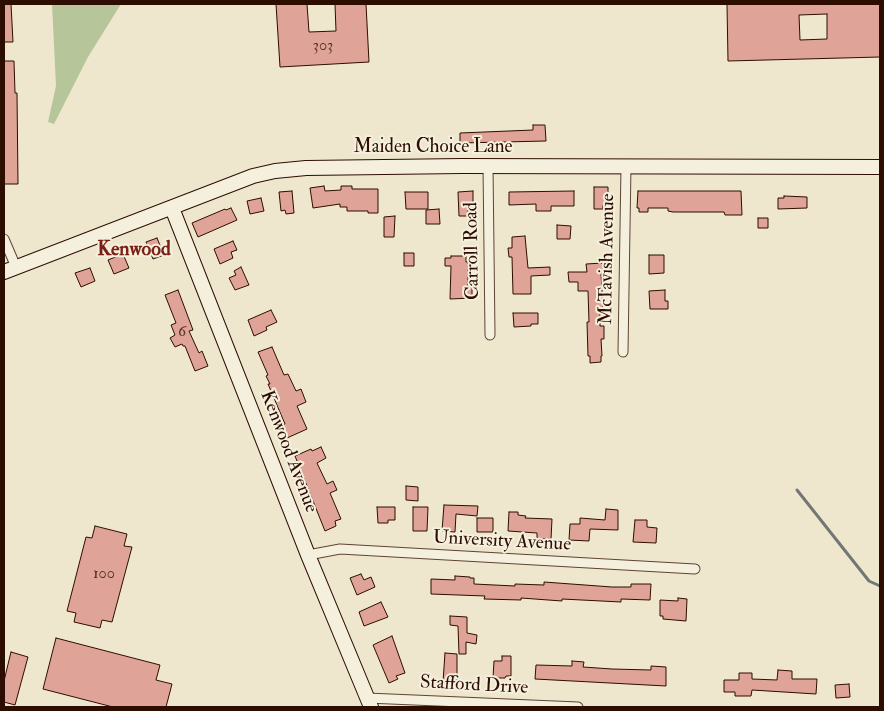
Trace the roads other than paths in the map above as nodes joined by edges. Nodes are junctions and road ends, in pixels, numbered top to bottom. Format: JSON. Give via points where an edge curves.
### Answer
{"nodes":[{"id":1,"x":488,"y":166,"type":"junction"},
{"id":2,"x":626,"y":166,"type":"junction"},
{"id":3,"x":880,"y":167,"type":"edge"},
{"id":4,"x":172,"y":208,"type":"junction"},
{"id":5,"x":4,"y":239,"type":"edge"},
{"id":6,"x":10,"y":270,"type":"edge"},
{"id":7,"x":490,"y":335,"type":"dead end"},
{"id":8,"x":623,"y":352,"type":"dead end"},
{"id":9,"x":308,"y":555,"type":"junction"},
{"id":10,"x":695,"y":569,"type":"dead end"},
{"id":11,"x":369,"y":702,"type":"edge"},
{"id":12,"x":578,"y":707,"type":"edge"}],
"edges":[{"from":1,"to":2,"type":"main road","name":"Maiden Choice Lane"},
{"from":1,"to":4,"type":"main road","name":"Maiden Choice Lane","via":[[275,171],[253,176]]},
{"from":1,"to":7,"type":"street","name":"Carroll Road"},
{"from":2,"to":3,"type":"main road","name":"Maiden Choice Lane"},
{"from":2,"to":8,"type":"street","name":"McTavish Avenue"},
{"from":4,"to":6,"type":"main road","name":"Maiden Choice Lane"},
{"from":4,"to":9,"type":"main road","name":"Kenwood Avenue"},
{"from":5,"to":6,"type":"street"},
{"from":9,"to":10,"type":"street","name":"University Avenue","via":[[340,549]]},
{"from":9,"to":11,"type":"main road","name":"Kenwood Avenue"},
{"from":11,"to":12,"type":"street","name":"Stafford Drive"}]}
